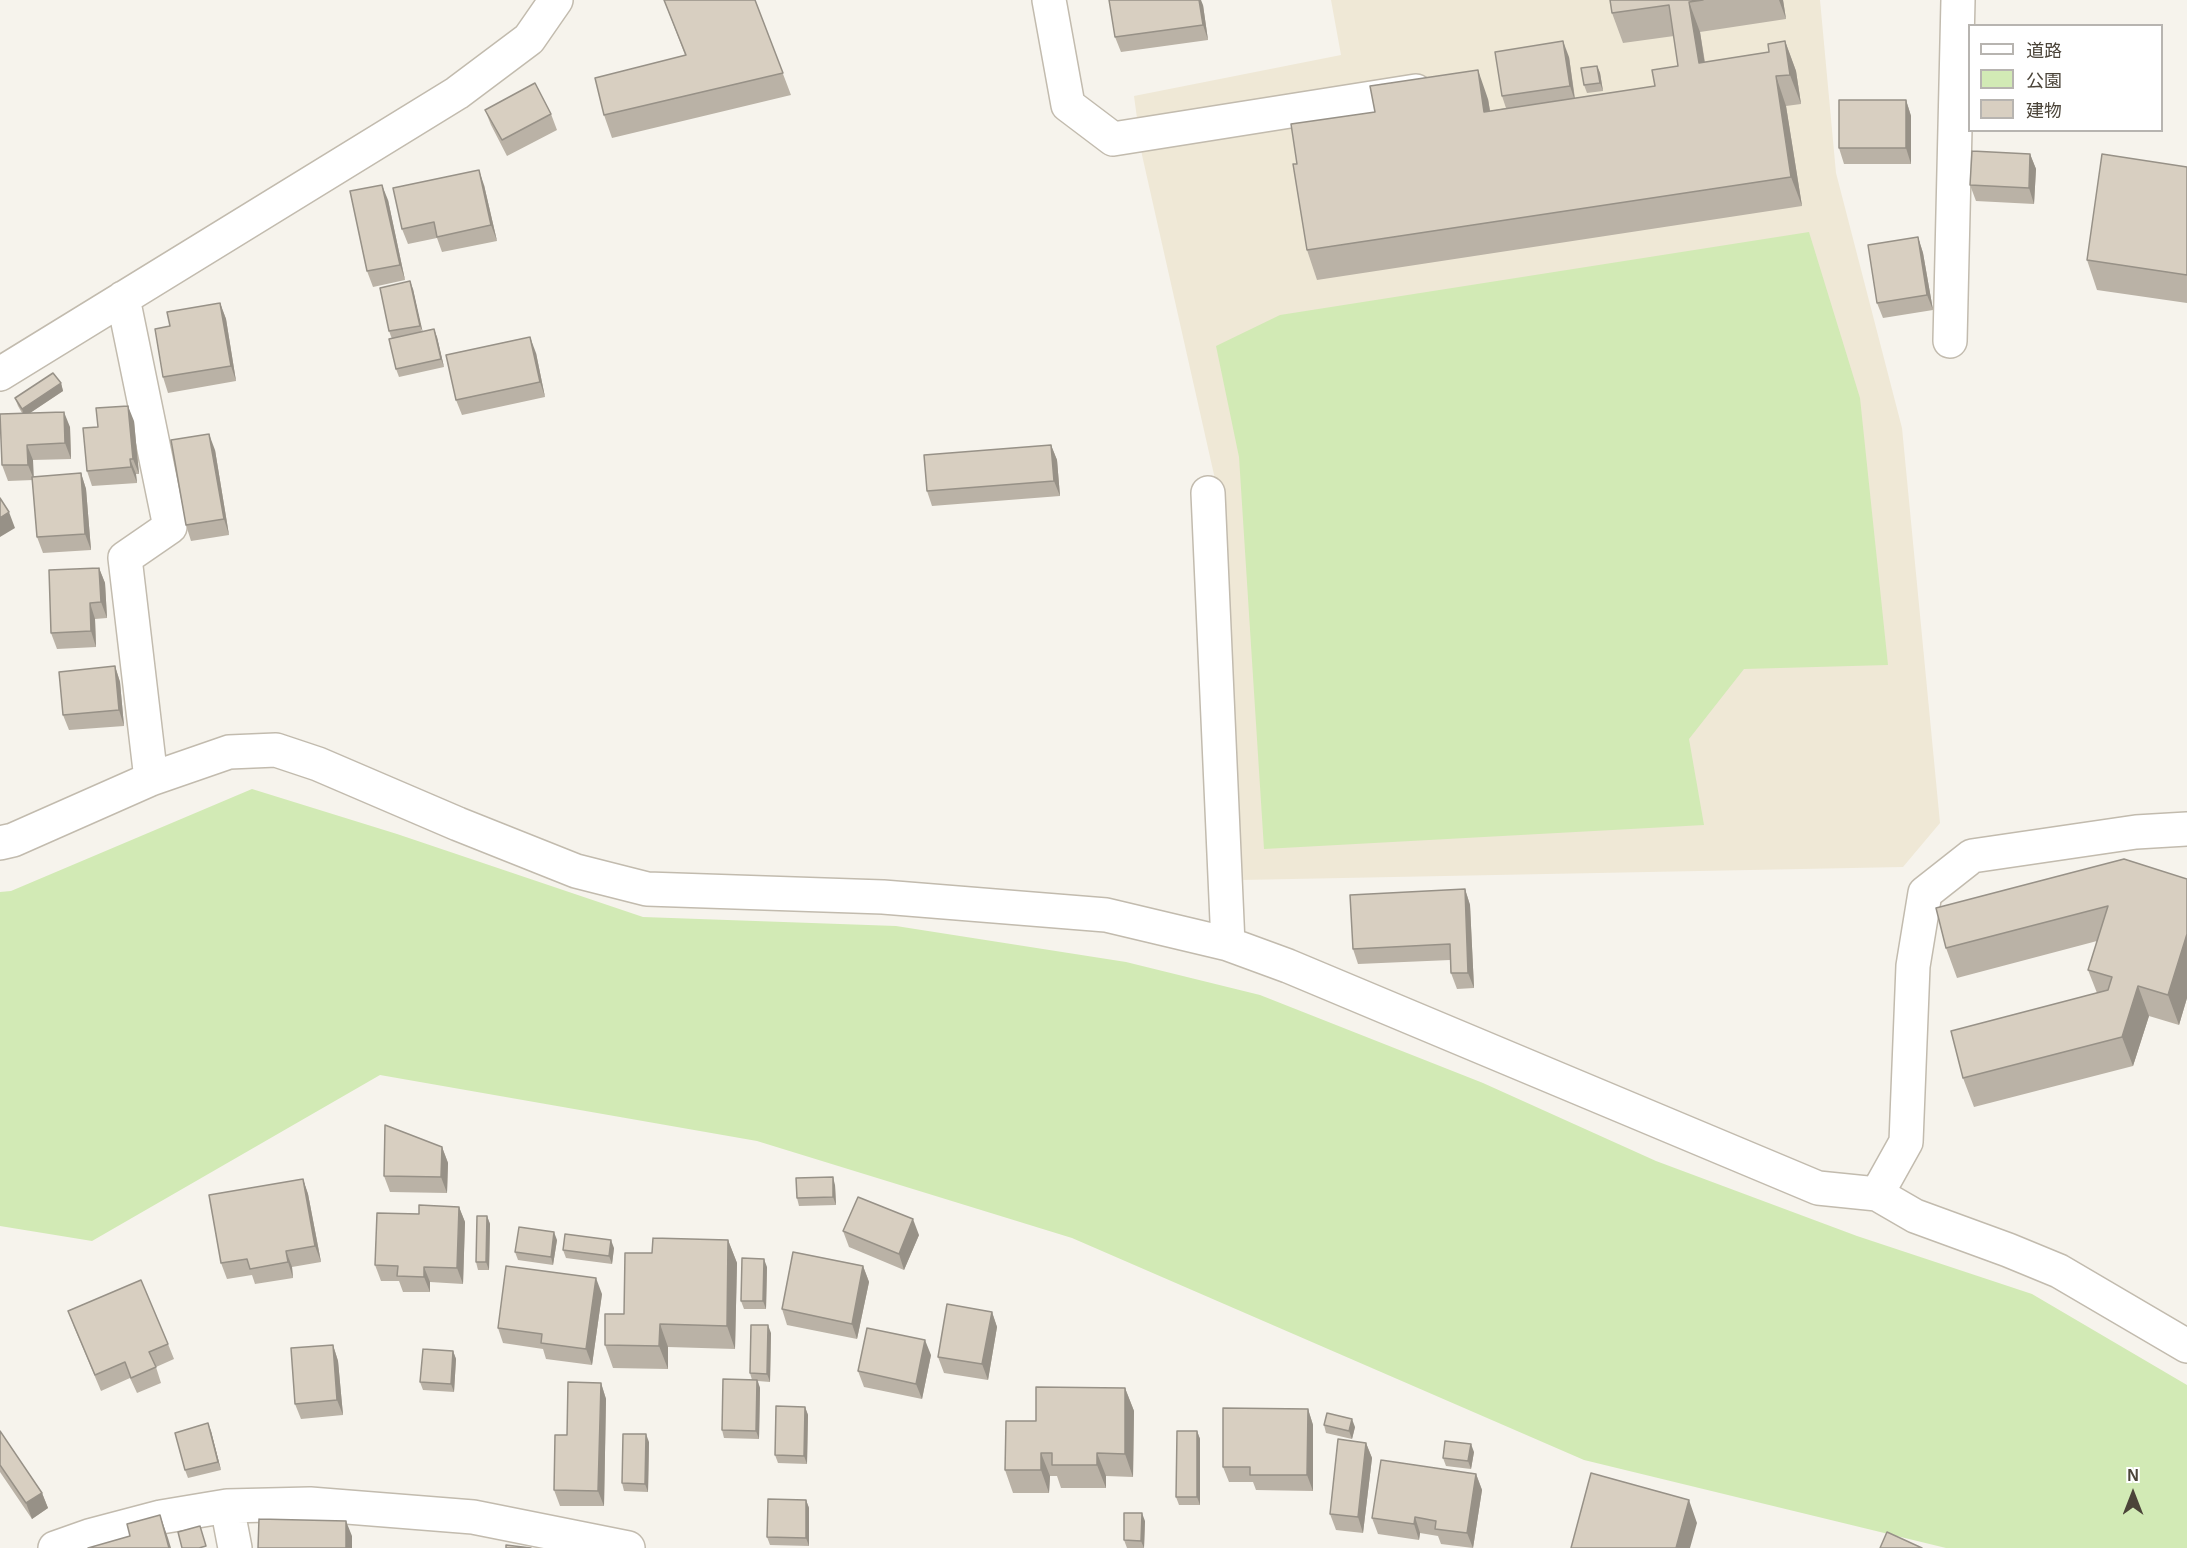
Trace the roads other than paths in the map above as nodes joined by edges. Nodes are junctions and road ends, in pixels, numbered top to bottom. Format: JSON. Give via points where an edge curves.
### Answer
{"nodes":[{"id":1,"x":556,"y":0,"type":"edge"},
{"id":2,"x":1049,"y":0,"type":"edge"},
{"id":3,"x":1958,"y":0,"type":"edge"},
{"id":4,"x":1449,"y":86,"type":"edge"},
{"id":5,"x":123,"y":298,"type":"junction"},
{"id":6,"x":1950,"y":341,"type":"dead end"},
{"id":7,"x":0,"y":374,"type":"edge"},
{"id":8,"x":1208,"y":493,"type":"dead end"},
{"id":9,"x":151,"y":779,"type":"junction"},
{"id":10,"x":2187,"y":829,"type":"edge"},
{"id":11,"x":0,"y":843,"type":"edge"},
{"id":12,"x":1228,"y":944,"type":"junction"},
{"id":13,"x":1877,"y":1194,"type":"junction"},
{"id":14,"x":2187,"y":1346,"type":"edge"},
{"id":15,"x":227,"y":1506,"type":"junction"},
{"id":16,"x":55,"y":1548,"type":"edge"},
{"id":17,"x":235,"y":1548,"type":"edge"},
{"id":18,"x":628,"y":1548,"type":"edge"}],
"edges":[{"from":1,"to":5,"type":"street","via":[[529,39],[457,93]]},
{"from":2,"to":4,"type":"street","via":[[1068,105],[1113,139]]},
{"from":3,"to":6,"type":"street"},
{"from":5,"to":7,"type":"street"},
{"from":5,"to":9,"type":"street","via":[[170,527],[125,558]]},
{"from":8,"to":12,"type":"street"},
{"from":9,"to":11,"type":"street"},
{"from":9,"to":12,"type":"street","via":[[229,752],[276,750],[576,871],[647,889],[883,897],[1106,915]]},
{"from":10,"to":13,"type":"street","via":[[2136,832],[1972,856],[1925,893],[1913,966],[1906,1142]]},
{"from":12,"to":13,"type":"street","via":[[1818,1188]]},
{"from":13,"to":14,"type":"street","via":[[1915,1216],[2059,1271]]},
{"from":15,"to":16,"type":"street","via":[[161,1517]]},
{"from":15,"to":17,"type":"street"},
{"from":15,"to":18,"type":"street","via":[[310,1504],[473,1517]]}]}
